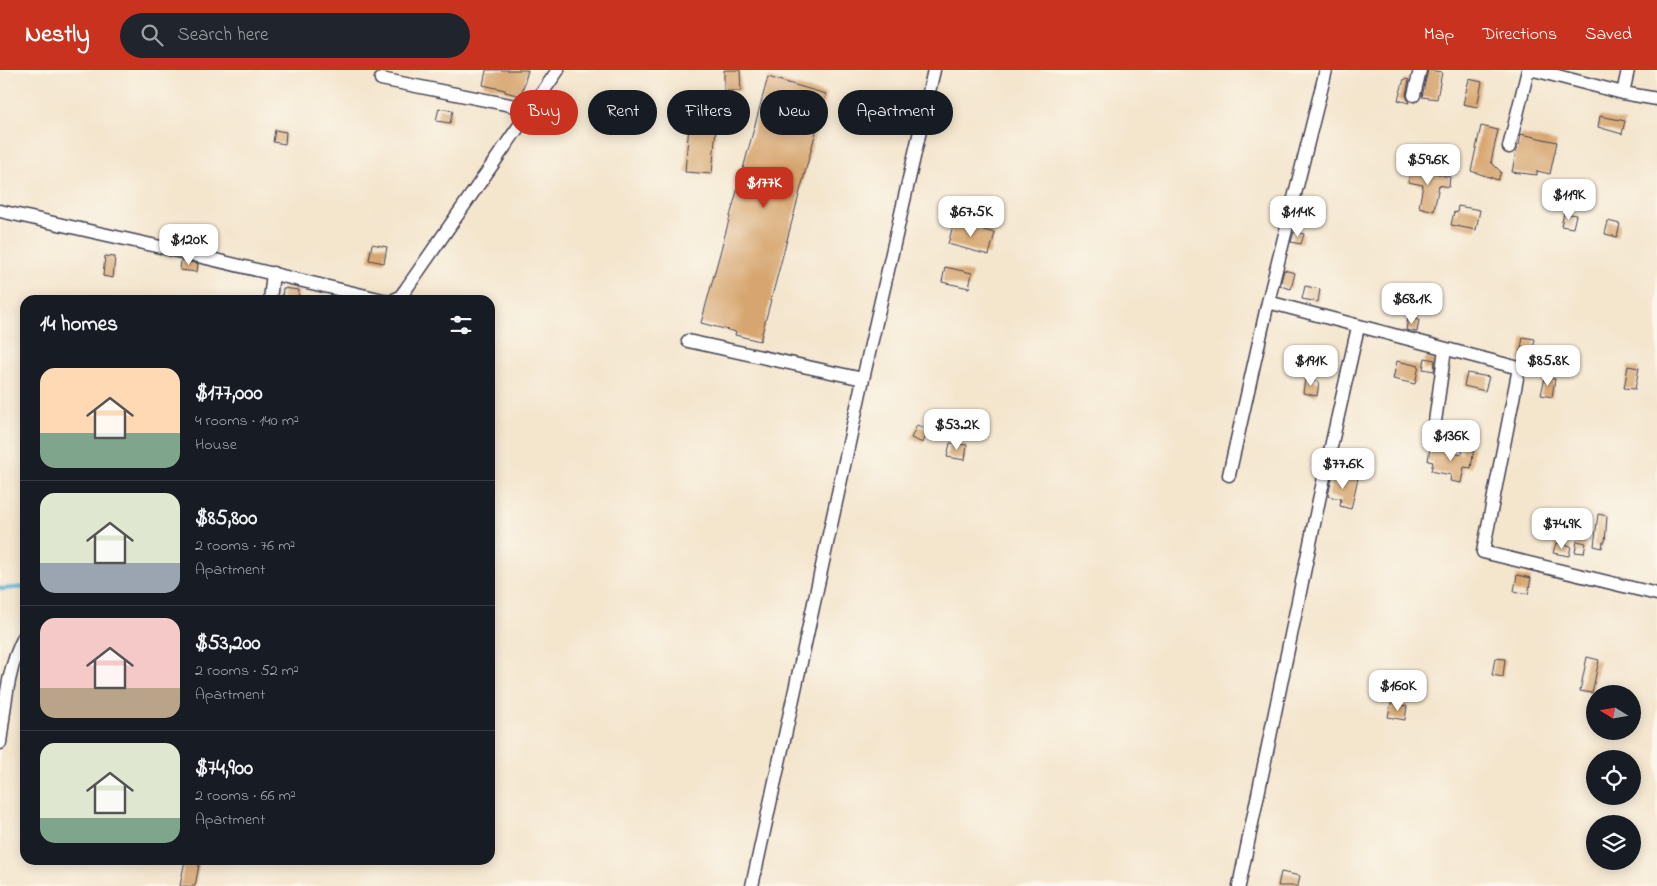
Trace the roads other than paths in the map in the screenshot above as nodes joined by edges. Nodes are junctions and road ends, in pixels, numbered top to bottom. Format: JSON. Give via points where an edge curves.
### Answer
{"nodes":[{"id":1,"x":558,"y":70,"type":"edge"},
{"id":2,"x":934,"y":70,"type":"edge"},
{"id":3,"x":1326,"y":70,"type":"edge"},
{"id":4,"x":1420,"y":70,"type":"edge"},
{"id":5,"x":1528,"y":70,"type":"edge"},
{"id":6,"x":1534,"y":70,"type":"edge"},
{"id":7,"x":1628,"y":70,"type":"edge"},
{"id":8,"x":1576,"y":75,"type":"edge"},
{"id":9,"x":381,"y":80,"type":"dead end"},
{"id":10,"x":544,"y":90,"type":"edge"},
{"id":11,"x":1623,"y":93,"type":"junction"},
{"id":12,"x":1414,"y":95,"type":"dead end"},
{"id":13,"x":1657,"y":99,"type":"edge"},
{"id":14,"x":510,"y":105,"type":"edge"},
{"id":15,"x":512,"y":135,"type":"edge"},
{"id":16,"x":1510,"y":147,"type":"dead end"},
{"id":17,"x":0,"y":211,"type":"edge"},
{"id":18,"x":273,"y":273,"type":"junction"},
{"id":19,"x":271,"y":295,"type":"edge"},
{"id":20,"x":338,"y":295,"type":"edge"},
{"id":21,"x":402,"y":295,"type":"edge"},
{"id":22,"x":1268,"y":302,"type":"junction"},
{"id":23,"x":1358,"y":326,"type":"junction"},
{"id":24,"x":688,"y":341,"type":"dead end"},
{"id":25,"x":1445,"y":349,"type":"junction"},
{"id":26,"x":863,"y":379,"type":"junction"},
{"id":27,"x":1433,"y":436,"type":"dead end"},
{"id":28,"x":1229,"y":476,"type":"dead end"},
{"id":29,"x":1657,"y":594,"type":"edge"},
{"id":30,"x":20,"y":646,"type":"edge"},
{"id":31,"x":0,"y":743,"type":"edge"},
{"id":32,"x":752,"y":886,"type":"edge"},
{"id":33,"x":1239,"y":886,"type":"edge"}],
"edges":[{"from":1,"to":10,"type":"street"},
{"from":2,"to":26,"type":"street"},
{"from":3,"to":22,"type":"street"},
{"from":4,"to":12,"type":"street"},
{"from":5,"to":16,"type":"street"},
{"from":6,"to":8,"type":"street"},
{"from":7,"to":11,"type":"street"},
{"from":8,"to":11,"type":"street"},
{"from":9,"to":14,"type":"street"},
{"from":11,"to":13,"type":"street"},
{"from":15,"to":21,"type":"street"},
{"from":17,"to":18,"type":"street"},
{"from":18,"to":19,"type":"street"},
{"from":18,"to":20,"type":"street"},
{"from":22,"to":23,"type":"street"},
{"from":22,"to":28,"type":"street"},
{"from":23,"to":25,"type":"street"},
{"from":23,"to":33,"type":"street"},
{"from":24,"to":26,"type":"street"},
{"from":25,"to":27,"type":"street"},
{"from":25,"to":29,"type":"street","via":[[1519,368],[1483,552]]},
{"from":26,"to":32,"type":"street"},
{"from":30,"to":31,"type":"street","via":[[8,685]]}]}
